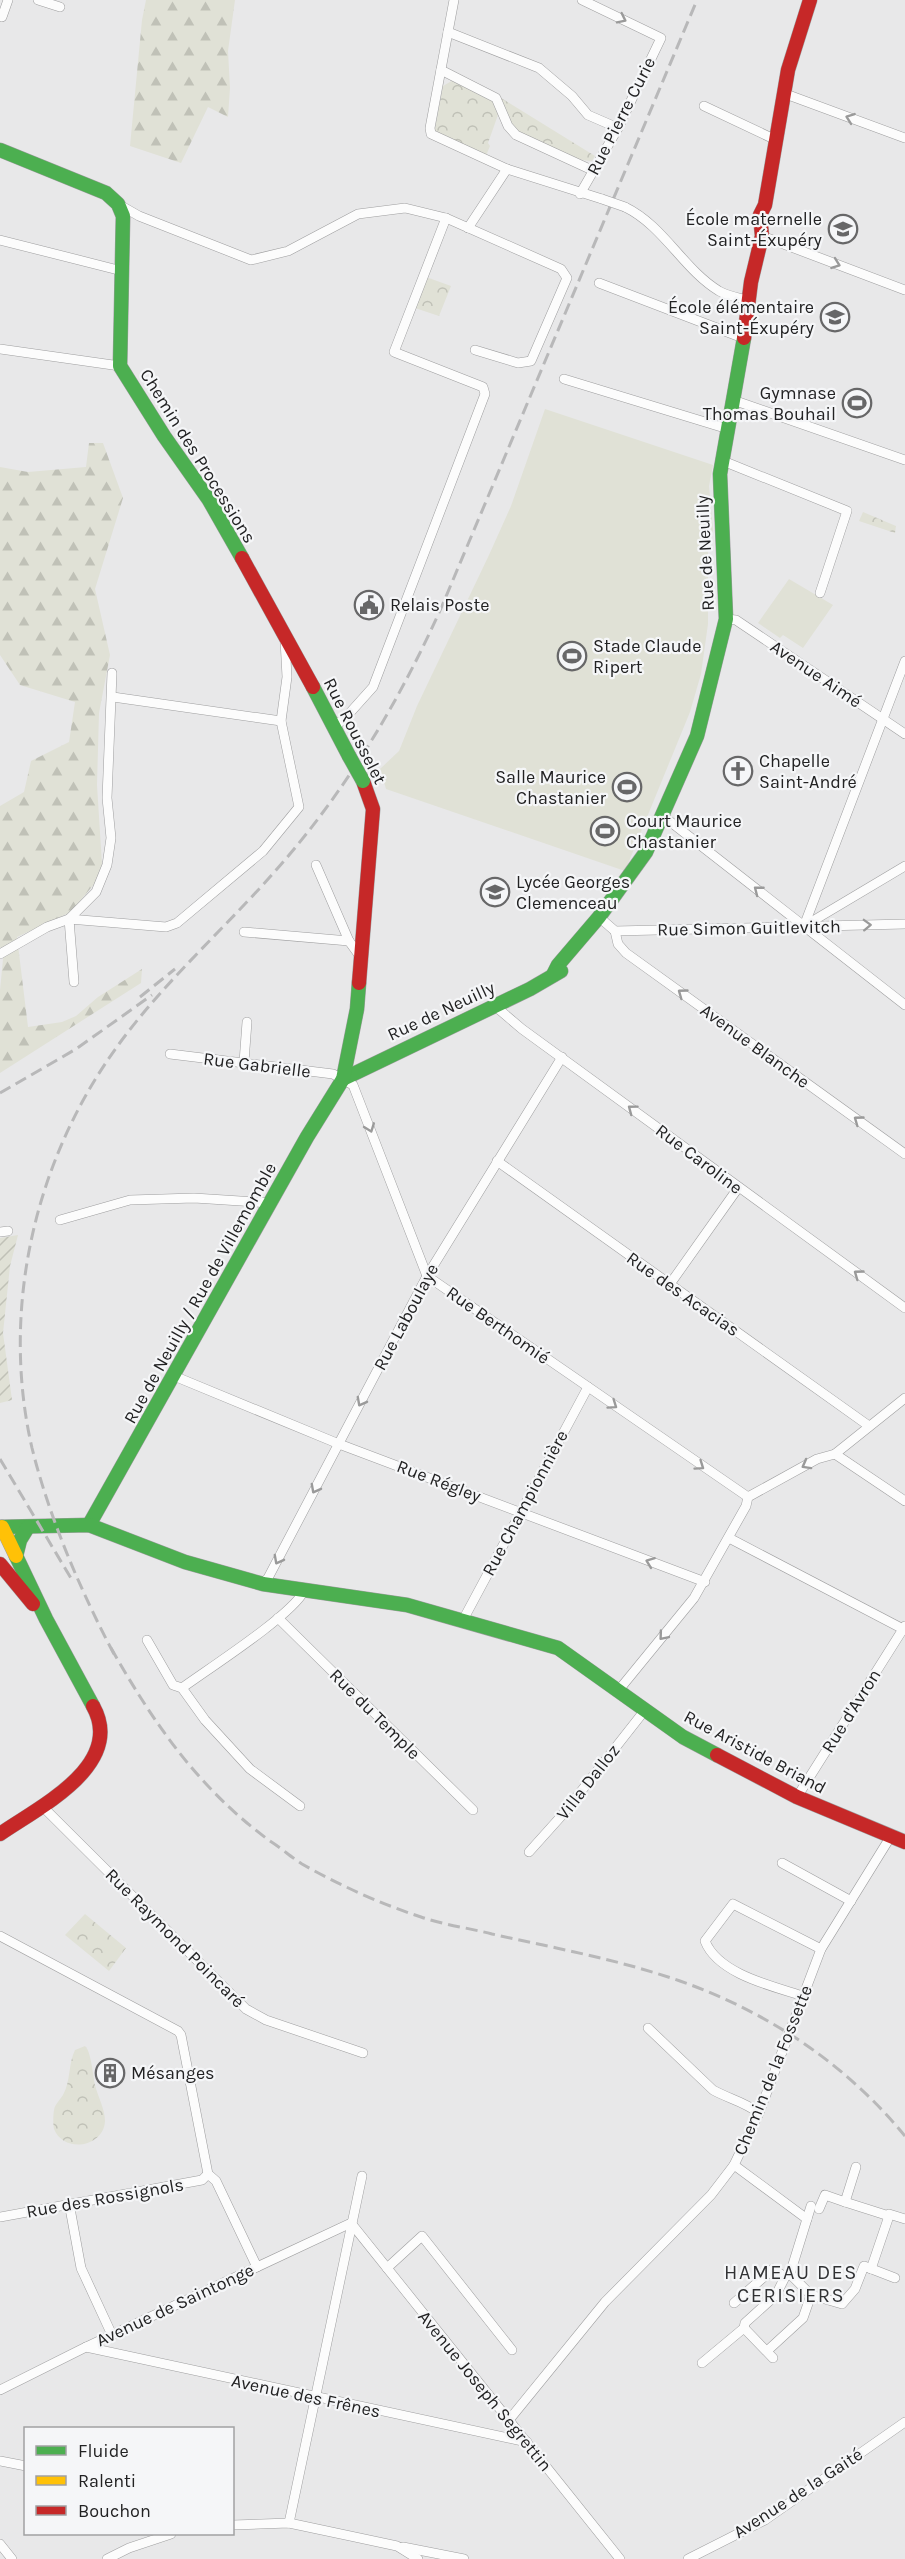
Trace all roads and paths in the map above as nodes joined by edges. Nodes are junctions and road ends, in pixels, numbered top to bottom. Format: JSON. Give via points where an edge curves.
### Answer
{"nodes":[{"id":1,"x":8,"y":0,"type":"edge"},
{"id":2,"x":38,"y":0,"type":"edge"},
{"id":3,"x":454,"y":0,"type":"edge"},
{"id":4,"x":582,"y":0,"type":"edge"},
{"id":5,"x":810,"y":0,"type":"edge"},
{"id":6,"x":60,"y":7,"type":"dead end"},
{"id":7,"x":1,"y":19,"type":"edge"},
{"id":8,"x":448,"y":32,"type":"junction"},
{"id":9,"x":441,"y":70,"type":"junction"},
{"id":10,"x":783,"y":93,"type":"junction"},
{"id":11,"x":704,"y":106,"type":"dead end"},
{"id":12,"x":618,"y":128,"type":"junction"},
{"id":13,"x":905,"y":138,"type":"edge"},
{"id":14,"x":776,"y":140,"type":"junction"},
{"id":15,"x":0,"y":150,"type":"edge"},
{"id":16,"x":507,"y":169,"type":"junction"},
{"id":17,"x":594,"y":171,"type":"junction"},
{"id":18,"x":580,"y":194,"type":"junction"},
{"id":19,"x":118,"y":204,"type":"junction"},
{"id":20,"x":446,"y":218,"type":"junction"},
{"id":21,"x":468,"y":228,"type":"junction"},
{"id":22,"x":765,"y":238,"type":"junction"},
{"id":23,"x":0,"y":240,"type":"edge"},
{"id":24,"x":122,"y":271,"type":"junction"},
{"id":25,"x":599,"y":283,"type":"dead end"},
{"id":26,"x":905,"y":290,"type":"edge"},
{"id":27,"x":750,"y":297,"type":"junction"},
{"id":28,"x":743,"y":338,"type":"junction"},
{"id":29,"x":0,"y":349,"type":"edge"},
{"id":30,"x":476,"y":350,"type":"dead end"},
{"id":31,"x":120,"y":366,"type":"junction"},
{"id":32,"x":564,"y":379,"type":"dead end"},
{"id":33,"x":733,"y":400,"type":"junction"},
{"id":34,"x":728,"y":429,"type":"junction"},
{"id":35,"x":905,"y":460,"type":"edge"},
{"id":36,"x":723,"y":461,"type":"junction"},
{"id":37,"x":820,"y":593,"type":"dead end"},
{"id":38,"x":726,"y":619,"type":"junction"},
{"id":39,"x":284,"y":633,"type":"junction"},
{"id":40,"x":905,"y":661,"type":"edge"},
{"id":41,"x":112,"y":673,"type":"dead end"},
{"id":42,"x":113,"y":697,"type":"junction"},
{"id":43,"x":883,"y":719,"type":"junction"},
{"id":44,"x":281,"y":721,"type":"junction"},
{"id":45,"x":333,"y":728,"type":"junction"},
{"id":46,"x":905,"y":734,"type":"edge"},
{"id":47,"x":663,"y":816,"type":"junction"},
{"id":48,"x":316,"y":865,"type":"dead end"},
{"id":49,"x":905,"y":866,"type":"edge"},
{"id":50,"x":69,"y":920,"type":"junction"},
{"id":51,"x":606,"y":923,"type":"junction"},
{"id":52,"x":905,"y":924,"type":"edge"},
{"id":53,"x":804,"y":926,"type":"junction"},
{"id":54,"x":244,"y":933,"type":"dead end"},
{"id":55,"x":349,"y":941,"type":"junction"},
{"id":56,"x":0,"y":954,"type":"edge"},
{"id":57,"x":362,"y":959,"type":"junction"},
{"id":58,"x":74,"y":982,"type":"dead end"},
{"id":59,"x":905,"y":1005,"type":"edge"},
{"id":60,"x":495,"y":1006,"type":"junction"},
{"id":61,"x":247,"y":1022,"type":"dead end"},
{"id":62,"x":170,"y":1054,"type":"dead end"},
{"id":63,"x":562,"y":1057,"type":"junction"},
{"id":64,"x":244,"y":1062,"type":"junction"},
{"id":65,"x":343,"y":1079,"type":"junction"},
{"id":66,"x":905,"y":1154,"type":"edge"},
{"id":67,"x":497,"y":1161,"type":"junction"},
{"id":68,"x":738,"y":1188,"type":"junction"},
{"id":69,"x":271,"y":1203,"type":"junction"},
{"id":70,"x":60,"y":1220,"type":"dead end"},
{"id":71,"x":427,"y":1276,"type":"junction"},
{"id":72,"x":670,"y":1284,"type":"junction"},
{"id":73,"x":905,"y":1308,"type":"edge"},
{"id":74,"x":174,"y":1376,"type":"junction"},
{"id":75,"x":588,"y":1387,"type":"junction"},
{"id":76,"x":905,"y":1398,"type":"edge"},
{"id":77,"x":869,"y":1426,"type":"junction"},
{"id":78,"x":339,"y":1444,"type":"junction"},
{"id":79,"x":835,"y":1454,"type":"junction"},
{"id":80,"x":748,"y":1497,"type":"junction"},
{"id":81,"x":904,"y":1498,"type":"edge"},
{"id":82,"x":520,"y":1512,"type":"junction"},
{"id":83,"x":0,"y":1525,"type":"edge"},
{"id":84,"x":89,"y":1525,"type":"junction"},
{"id":85,"x":28,"y":1527,"type":"junction"},
{"id":86,"x":729,"y":1538,"type":"junction"},
{"id":87,"x":16,"y":1556,"type":"junction"},
{"id":88,"x":0,"y":1564,"type":"edge"},
{"id":89,"x":705,"y":1582,"type":"junction"},
{"id":90,"x":262,"y":1584,"type":"junction"},
{"id":91,"x":304,"y":1591,"type":"junction"},
{"id":92,"x":278,"y":1618,"type":"junction"},
{"id":93,"x":46,"y":1619,"type":"junction"},
{"id":94,"x":463,"y":1620,"type":"junction"},
{"id":95,"x":904,"y":1628,"type":"edge"},
{"id":96,"x":147,"y":1640,"type":"dead end"},
{"id":97,"x":182,"y":1688,"type":"junction"},
{"id":98,"x":618,"y":1691,"type":"junction"},
{"id":99,"x":645,"y":1710,"type":"junction"},
{"id":100,"x":797,"y":1797,"type":"junction"},
{"id":101,"x":41,"y":1805,"type":"junction"},
{"id":102,"x":300,"y":1806,"type":"dead end"},
{"id":103,"x":473,"y":1810,"type":"dead end"},
{"id":104,"x":0,"y":1834,"type":"edge"},
{"id":105,"x":891,"y":1836,"type":"junction"},
{"id":106,"x":905,"y":1842,"type":"edge"},
{"id":107,"x":529,"y":1852,"type":"dead end"},
{"id":108,"x":782,"y":1863,"type":"dead end"},
{"id":109,"x":851,"y":1901,"type":"junction"},
{"id":110,"x":0,"y":1936,"type":"edge"},
{"id":111,"x":821,"y":1949,"type":"junction"},
{"id":112,"x":803,"y":1996,"type":"junction"},
{"id":113,"x":648,"y":2028,"type":"dead end"},
{"id":114,"x":363,"y":2053,"type":"dead end"},
{"id":115,"x":759,"y":2113,"type":"junction"},
{"id":116,"x":734,"y":2165,"type":"junction"},
{"id":117,"x":856,"y":2167,"type":"dead end"},
{"id":118,"x":207,"y":2174,"type":"junction"},
{"id":119,"x":362,"y":2176,"type":"dead end"},
{"id":120,"x":845,"y":2202,"type":"junction"},
{"id":121,"x":69,"y":2204,"type":"junction"},
{"id":122,"x":889,"y":2216,"type":"junction"},
{"id":123,"x":0,"y":2217,"type":"edge"},
{"id":124,"x":807,"y":2219,"type":"junction"},
{"id":125,"x":904,"y":2219,"type":"edge"},
{"id":126,"x":351,"y":2223,"type":"junction"},
{"id":127,"x":257,"y":2266,"type":"junction"},
{"id":128,"x":387,"y":2268,"type":"junction"},
{"id":129,"x":871,"y":2269,"type":"junction"},
{"id":130,"x":788,"y":2276,"type":"junction"},
{"id":131,"x":895,"y":2278,"type":"dead end"},
{"id":132,"x":811,"y":2295,"type":"junction"},
{"id":133,"x":734,"y":2303,"type":"dead end"},
{"id":134,"x":744,"y":2328,"type":"junction"},
{"id":135,"x":112,"y":2335,"type":"junction"},
{"id":136,"x":86,"y":2347,"type":"junction"},
{"id":137,"x":512,"y":2350,"type":"dead end"},
{"id":138,"x":702,"y":2363,"type":"dead end"},
{"id":139,"x":0,"y":2390,"type":"edge"},
{"id":140,"x":315,"y":2398,"type":"junction"},
{"id":141,"x":509,"y":2420,"type":"junction"},
{"id":142,"x":905,"y":2422,"type":"edge"},
{"id":143,"x":527,"y":2442,"type":"junction"},
{"id":144,"x":0,"y":2461,"type":"edge"},
{"id":145,"x":24,"y":2466,"type":"edge"},
{"id":146,"x":289,"y":2523,"type":"junction"},
{"id":147,"x":234,"y":2525,"type":"edge"},
{"id":148,"x":168,"y":2535,"type":"edge"},
{"id":149,"x":0,"y":2544,"type":"edge"},
{"id":150,"x":397,"y":2546,"type":"junction"},
{"id":151,"x":12,"y":2559,"type":"edge"},
{"id":152,"x":107,"y":2559,"type":"edge"},
{"id":153,"x":418,"y":2559,"type":"edge"},
{"id":154,"x":464,"y":2559,"type":"edge"},
{"id":155,"x":620,"y":2559,"type":"edge"},
{"id":156,"x":688,"y":2559,"type":"edge"}],
"edges":[{"from":1,"to":7,"type":"street"},
{"from":2,"to":6,"type":"street"},
{"from":3,"to":8,"type":"street"},
{"from":4,"to":12,"type":"street","name":"Rue Pierre Curie","one_way":true,"via":[[661,38]]},
{"from":5,"to":10,"type":"main road","name":"Rue de Neuilly"},
{"from":8,"to":9,"type":"street"},
{"from":8,"to":12,"type":"street","via":[[539,68],[588,115]]},
{"from":9,"to":16,"type":"street","via":[[431,134]]},
{"from":9,"to":17,"type":"street","via":[[491,93],[516,135]]},
{"from":13,"to":10,"type":"street","one_way":true},
{"from":10,"to":14,"type":"main road","name":"Rue de Neuilly"},
{"from":11,"to":14,"type":"street"},
{"from":12,"to":17,"type":"street","name":"Rue Pierre Curie"},
{"from":14,"to":22,"type":"main road","name":"Rue de Neuilly","via":[[765,205]]},
{"from":15,"to":19,"type":"main road","via":[[106,193]]},
{"from":16,"to":18,"type":"street"},
{"from":16,"to":21,"type":"street"},
{"from":17,"to":18,"type":"street","name":"Rue Pierre Curie"},
{"from":18,"to":27,"type":"street","bridge":true,"via":[[639,214],[720,291]]},
{"from":19,"to":20,"type":"street","via":[[251,260],[288,251],[358,214],[375,210],[405,208]]},
{"from":19,"to":24,"type":"main road","name":"Chemin des Processions","via":[[123,216]]},
{"from":20,"to":21,"type":"street"},
{"from":20,"to":45,"type":"street","via":[[394,352],[483,387],[485,394],[373,687]]},
{"from":21,"to":30,"type":"street","via":[[561,268],[567,278],[531,361],[518,363]]},
{"from":22,"to":26,"type":"street","one_way":true},
{"from":22,"to":27,"type":"main road","name":"Rue de Neuilly","via":[[765,269]]},
{"from":23,"to":24,"type":"street"},
{"from":24,"to":31,"type":"main road","name":"Chemin des Processions"},
{"from":25,"to":28,"type":"street"},
{"from":27,"to":28,"type":"main road","name":"Rue de Neuilly"},
{"from":28,"to":33,"type":"main road","name":"Rue de Neuilly"},
{"from":29,"to":31,"type":"street"},
{"from":31,"to":39,"type":"main road","name":"Chemin des Processions","via":[[209,500]]},
{"from":32,"to":34,"type":"street"},
{"from":33,"to":34,"type":"main road","name":"Rue de Neuilly"},
{"from":33,"to":35,"type":"street"},
{"from":34,"to":36,"type":"main road","name":"Rue de Neuilly"},
{"from":36,"to":37,"type":"street","via":[[847,511]]},
{"from":36,"to":38,"type":"main road","name":"Rue de Neuilly","via":[[719,490]]},
{"from":38,"to":43,"type":"street","name":"Avenue Aimé","via":[[736,620]]},
{"from":38,"to":47,"type":"main road","name":"Rue de Neuilly","via":[[697,736]]},
{"from":39,"to":44,"type":"street","via":[[287,677]]},
{"from":39,"to":45,"type":"main road","name":"Rue Rousselet"},
{"from":40,"to":43,"type":"street"},
{"from":41,"to":42,"type":"street"},
{"from":42,"to":44,"type":"street"},
{"from":42,"to":50,"type":"street","via":[[107,798],[111,838],[107,865],[96,892]]},
{"from":43,"to":46,"type":"street","name":"Avenue Aimé"},
{"from":43,"to":53,"type":"street"},
{"from":44,"to":50,"type":"street","via":[[298,807],[263,851],[177,923],[165,927]]},
{"from":45,"to":57,"type":"main road","name":"Rue Rousselet","bridge":true,"via":[[363,781],[373,809]]},
{"from":47,"to":51,"type":"main road","name":"Rue de Neuilly"},
{"from":53,"to":47,"type":"street","one_way":true},
{"from":48,"to":55,"type":"street"},
{"from":49,"to":53,"type":"street"},
{"from":50,"to":56,"type":"street","via":[[47,927]]},
{"from":50,"to":58,"type":"street"},
{"from":51,"to":53,"type":"street","name":"Rue Simon Guitlevitch"},
{"from":51,"to":60,"type":"main road","name":"Rue de Neuilly","via":[[564,970]]},
{"from":66,"to":51,"type":"street","name":"Avenue Blanche","one_way":true,"via":[[626,953]]},
{"from":53,"to":52,"type":"street","name":"Rue Simon Guitlevitch","one_way":true},
{"from":53,"to":59,"type":"street"},
{"from":54,"to":55,"type":"street"},
{"from":55,"to":57,"type":"street"},
{"from":57,"to":65,"type":"main road","name":"Rue Rousselet"},
{"from":60,"to":63,"type":"street","name":"Rue Caroline"},
{"from":60,"to":65,"type":"main road","name":"Rue de Neuilly"},
{"from":61,"to":64,"type":"street"},
{"from":62,"to":64,"type":"street","name":"Rue Gabrielle"},
{"from":63,"to":67,"type":"street","name":"Rue Laboulaye"},
{"from":68,"to":63,"type":"street","name":"Rue Caroline","one_way":true},
{"from":64,"to":65,"type":"street","name":"Rue Gabrielle","via":[[333,1074]]},
{"from":65,"to":69,"type":"main road","name":"Rue de Neuilly / Rue de Villemomble"},
{"from":65,"to":71,"type":"street","name":"Rue Berthomié","one_way":true,"via":[[353,1085]]},
{"from":67,"to":71,"type":"street","name":"Rue Laboulaye"},
{"from":67,"to":72,"type":"street","name":"Rue des Acacias"},
{"from":68,"to":72,"type":"street"},
{"from":73,"to":68,"type":"street","name":"Rue Caroline","one_way":true},
{"from":69,"to":70,"type":"street","via":[[194,1198],[129,1200]]},
{"from":69,"to":74,"type":"main road","name":"Rue de Neuilly / Rue de Villemomble"},
{"from":71,"to":75,"type":"street","name":"Rue Berthomié"},
{"from":71,"to":78,"type":"street","name":"Rue Laboulaye","one_way":true},
{"from":72,"to":77,"type":"street","name":"Rue des Acacias"},
{"from":74,"to":78,"type":"street","name":"Rue Régley"},
{"from":74,"to":84,"type":"main road","name":"Rue de Neuilly / Rue de Villemomble"},
{"from":75,"to":80,"type":"street","name":"Rue Berthomié","one_way":true},
{"from":75,"to":82,"type":"street","name":"Rue Championnière"},
{"from":76,"to":77,"type":"street"},
{"from":77,"to":79,"type":"street"},
{"from":78,"to":82,"type":"street","name":"Rue Régley"},
{"from":78,"to":90,"type":"street","name":"Rue Laboulaye","one_way":true},
{"from":79,"to":80,"type":"street","one_way":true,"via":[[818,1459]]},
{"from":79,"to":81,"type":"street"},
{"from":80,"to":86,"type":"street"},
{"from":89,"to":82,"type":"street","name":"Rue Régley","one_way":true},
{"from":82,"to":94,"type":"street","name":"Rue Championnière"},
{"from":83,"to":85,"type":"main road"},
{"from":83,"to":87,"type":"main road"},
{"from":84,"to":85,"type":"main road"},
{"from":84,"to":90,"type":"main road","name":"Rue Aristide Briand","via":[[185,1562]]},
{"from":85,"to":87,"type":"main road"},
{"from":86,"to":89,"type":"street"},
{"from":86,"to":95,"type":"street"},
{"from":87,"to":93,"type":"main road"},
{"from":88,"to":93,"type":"main road"},
{"from":89,"to":98,"type":"street","one_way":true},
{"from":90,"to":91,"type":"main road","name":"Rue Aristide Briand"},
{"from":91,"to":92,"type":"street"},
{"from":91,"to":94,"type":"main road","name":"Rue Aristide Briand","via":[[407,1605]]},
{"from":92,"to":97,"type":"street"},
{"from":92,"to":103,"type":"street","name":"Rue du Temple"},
{"from":93,"to":101,"type":"main road","via":[[99,1716],[102,1733],[98,1752],[88,1769]]},
{"from":94,"to":98,"type":"main road","name":"Rue Aristide Briand","via":[[558,1648]]},
{"from":95,"to":100,"type":"street","name":"Rue d'Avron"},
{"from":96,"to":97,"type":"street","via":[[173,1685]]},
{"from":97,"to":102,"type":"street","via":[[250,1769]]},
{"from":98,"to":99,"type":"main road","name":"Rue Aristide Briand"},
{"from":99,"to":100,"type":"main road","name":"Rue Aristide Briand","via":[[683,1737]]},
{"from":99,"to":107,"type":"street","name":"Villa Dalloz"},
{"from":100,"to":105,"type":"main road","name":"Rue Aristide Briand"},
{"from":101,"to":104,"type":"main road"},
{"from":101,"to":114,"type":"street","name":"Rue Raymond Poincaré","via":[[246,2009],[266,2020]]},
{"from":105,"to":106,"type":"main road","name":"Rue Aristide Briand"},
{"from":105,"to":109,"type":"street","name":"Chemin de la Fossette"},
{"from":108,"to":109,"type":"street"},
{"from":109,"to":111,"type":"street","name":"Chemin de la Fossette"},
{"from":110,"to":118,"type":"street","via":[[178,2031]]},
{"from":111,"to":112,"type":"street","name":"Chemin de la Fossette"},
{"from":111,"to":112,"type":"street","via":[[733,1904],[705,1941],[708,1949],[743,1975]]},
{"from":112,"to":115,"type":"street","name":"Chemin de la Fossette"},
{"from":113,"to":115,"type":"street","via":[[713,2090],[738,2099]]},
{"from":115,"to":116,"type":"street","name":"Chemin de la Fossette"},
{"from":116,"to":124,"type":"street"},
{"from":116,"to":141,"type":"street","name":"Chemin de la Fossette","via":[[711,2196],[605,2302]]},
{"from":117,"to":120,"type":"street"},
{"from":118,"to":121,"type":"street","name":"Rue des Rossignols","via":[[202,2180]]},
{"from":118,"to":127,"type":"street","via":[[216,2181]]},
{"from":119,"to":126,"type":"street"},
{"from":120,"to":122,"type":"street"},
{"from":120,"to":124,"type":"street","via":[[825,2195]]},
{"from":121,"to":123,"type":"street","name":"Rue des Rossignols"},
{"from":121,"to":135,"type":"street","via":[[81,2268]]},
{"from":122,"to":125,"type":"street"},
{"from":122,"to":129,"type":"street"},
{"from":124,"to":130,"type":"street"},
{"from":126,"to":127,"type":"street","name":"Avenue de Saintonge"},
{"from":126,"to":128,"type":"street","name":"Avenue Joseph Segrettin"},
{"from":126,"to":140,"type":"street"},
{"from":127,"to":135,"type":"street","name":"Avenue de Saintonge"},
{"from":128,"to":137,"type":"street","via":[[423,2236]]},
{"from":128,"to":141,"type":"street","name":"Avenue Joseph Segrettin"},
{"from":129,"to":131,"type":"street"},
{"from":129,"to":132,"type":"street","via":[[864,2266],[855,2289],[842,2304]]},
{"from":130,"to":132,"type":"street"},
{"from":130,"to":133,"type":"street","via":[[773,2269]]},
{"from":130,"to":134,"type":"street","via":[[776,2295]]},
{"from":132,"to":134,"type":"street","via":[[803,2318],[770,2354]]},
{"from":134,"to":138,"type":"street"},
{"from":135,"to":136,"type":"street","name":"Avenue de Saintonge"},
{"from":136,"to":139,"type":"street","name":"Avenue de Saintonge"},
{"from":136,"to":140,"type":"street","name":"Avenue des Frênes"},
{"from":140,"to":143,"type":"street","name":"Avenue des Frênes"},
{"from":140,"to":146,"type":"street"},
{"from":141,"to":143,"type":"street","name":"Avenue Joseph Segrettin"},
{"from":142,"to":156,"type":"street","name":"Avenue de la Gaité","via":[[765,2520]]},
{"from":143,"to":155,"type":"street","name":"Avenue Joseph Segrettin"},
{"from":144,"to":145,"type":"street"},
{"from":146,"to":147,"type":"street"},
{"from":146,"to":150,"type":"street"},
{"from":148,"to":152,"type":"street"},
{"from":149,"to":151,"type":"street"},
{"from":150,"to":153,"type":"street"},
{"from":150,"to":154,"type":"street"}]}
